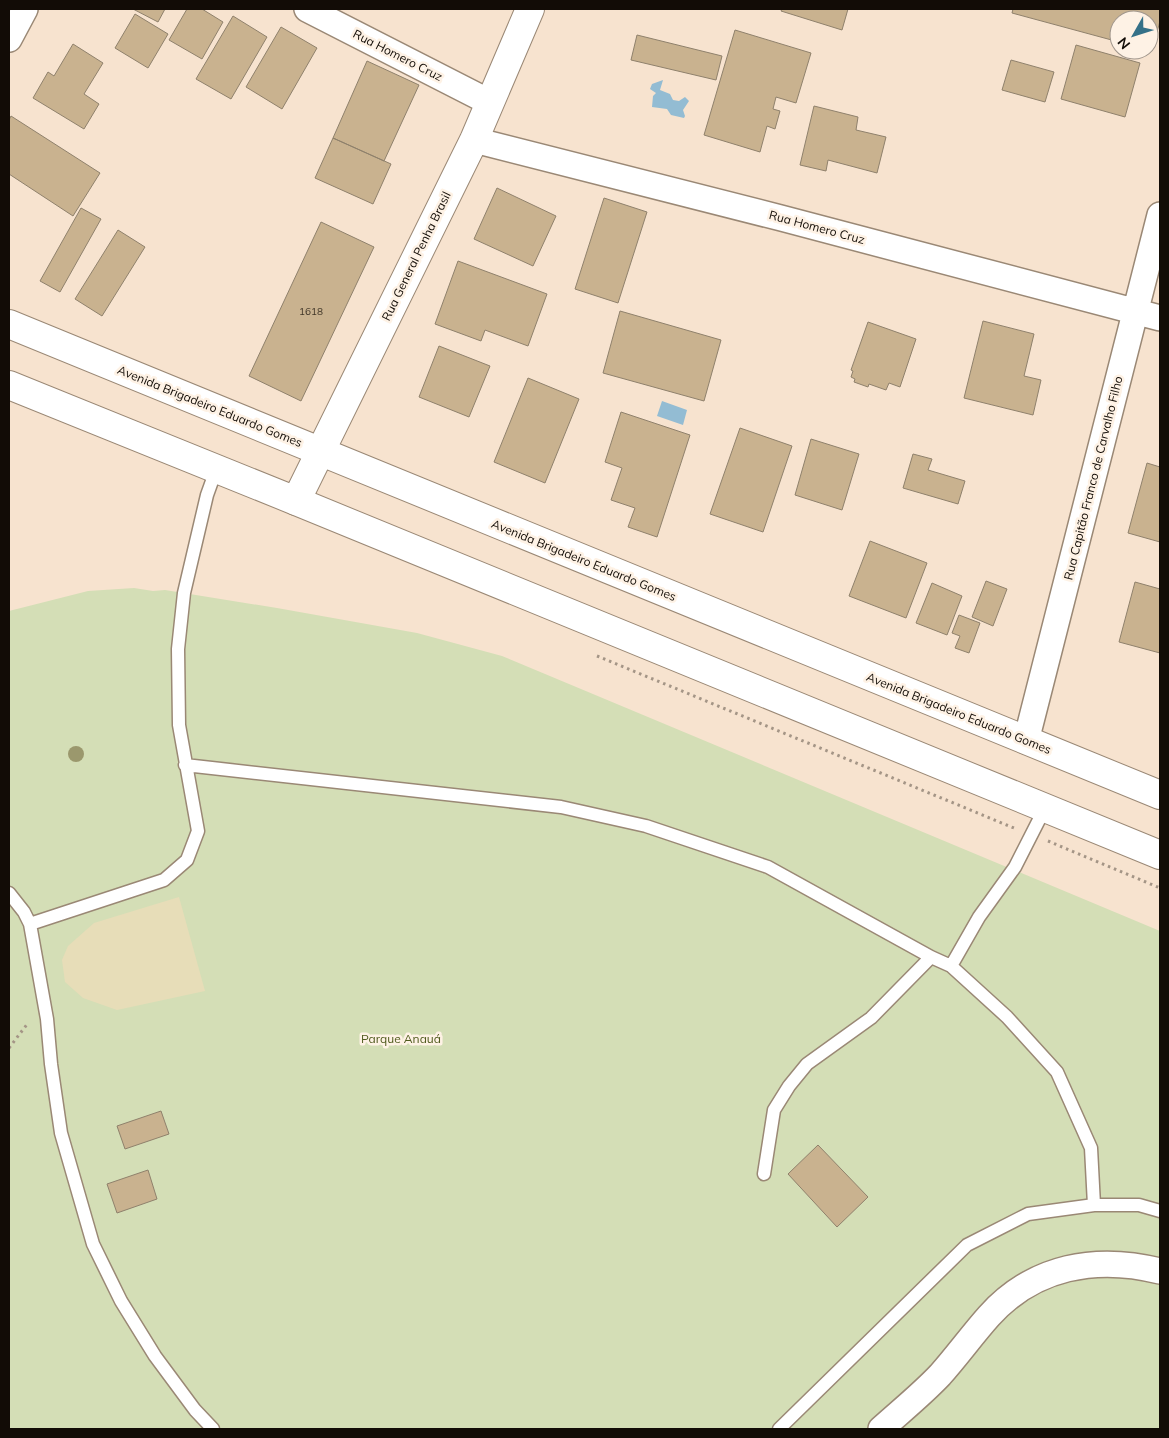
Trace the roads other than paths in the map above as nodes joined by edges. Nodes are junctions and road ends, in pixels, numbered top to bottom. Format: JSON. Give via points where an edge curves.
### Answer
{"nodes":[{"id":1,"x":25,"y":9,"type":"edge"},
{"id":2,"x":306,"y":9,"type":"edge"},
{"id":3,"x":530,"y":9,"type":"edge"},
{"id":4,"x":9,"y":39,"type":"edge"},
{"id":5,"x":490,"y":102,"type":"junction"},
{"id":6,"x":474,"y":140,"type":"junction"},
{"id":7,"x":1160,"y":216,"type":"edge"},
{"id":8,"x":1135,"y":311,"type":"junction"},
{"id":9,"x":1160,"y":318,"type":"edge"},
{"id":10,"x":9,"y":324,"type":"edge"},
{"id":11,"x":9,"y":386,"type":"edge"},
{"id":12,"x":320,"y":452,"type":"junction"},
{"id":13,"x":216,"y":470,"type":"junction"},
{"id":14,"x":296,"y":501,"type":"junction"},
{"id":15,"x":1026,"y":741,"type":"junction"},
{"id":16,"x":185,"y":765,"type":"junction"},
{"id":17,"x":1160,"y":796,"type":"edge"},
{"id":18,"x":1045,"y":808,"type":"junction"},
{"id":19,"x":1160,"y":855,"type":"edge"},
{"id":20,"x":9,"y":893,"type":"edge"},
{"id":21,"x":30,"y":924,"type":"junction"},
{"id":22,"x":931,"y":957,"type":"junction"},
{"id":23,"x":951,"y":966,"type":"junction"},
{"id":24,"x":764,"y":1174,"type":"dead end"},
{"id":25,"x":1094,"y":1205,"type":"junction"},
{"id":26,"x":1160,"y":1211,"type":"edge"},
{"id":27,"x":1160,"y":1271,"type":"edge"},
{"id":28,"x":213,"y":1429,"type":"edge"},
{"id":29,"x":780,"y":1429,"type":"edge"},
{"id":30,"x":881,"y":1429,"type":"edge"}],
"edges":[{"from":1,"to":4,"type":"street"},
{"from":2,"to":5,"type":"street","name":"Rua Homero Cruz"},
{"from":3,"to":5,"type":"main road","name":"Rua General Penha Brasil"},
{"from":5,"to":6,"type":"main road","name":"Rua General Penha Brasil"},
{"from":6,"to":8,"type":"street","name":"Rua Homero Cruz"},
{"from":6,"to":12,"type":"main road","name":"Rua General Penha Brasil"},
{"from":7,"to":8,"type":"street","name":"Rua Capitão Franco de Carvalho Filho"},
{"from":8,"to":9,"type":"street","name":"Rua Homero Cruz"},
{"from":8,"to":15,"type":"street","name":"Rua Capitão Franco de Carvalho Filho"},
{"from":10,"to":12,"type":"main road","name":"Avenida Brigadeiro Eduardo Gomes"},
{"from":11,"to":13,"type":"main road"},
{"from":12,"to":14,"type":"main road","name":"Rua General Penha Brasil"},
{"from":12,"to":15,"type":"main road","name":"Avenida Brigadeiro Eduardo Gomes"},
{"from":13,"to":14,"type":"main road"},
{"from":13,"to":16,"type":"lane","via":[[203,508],[183,603],[178,649],[178,725]]},
{"from":14,"to":18,"type":"main road"},
{"from":15,"to":17,"type":"main road","name":"Avenida Brigadeiro Eduardo Gomes"},
{"from":16,"to":21,"type":"lane","via":[[198,831],[187,860],[164,880]]},
{"from":16,"to":22,"type":"lane","via":[[561,807],[646,826],[768,867]]},
{"from":18,"to":19,"type":"main road"},
{"from":18,"to":23,"type":"lane","via":[[1015,867],[979,917]]},
{"from":20,"to":21,"type":"lane"},
{"from":21,"to":28,"type":"lane","via":[[61,1133],[93,1244],[121,1301],[155,1356]]},
{"from":22,"to":23,"type":"lane"},
{"from":22,"to":24,"type":"lane","via":[[871,1018],[807,1064],[789,1086],[774,1110]]},
{"from":23,"to":25,"type":"lane","via":[[1007,1017],[1057,1072],[1092,1148]]},
{"from":25,"to":26,"type":"lane","via":[[1139,1205]]},
{"from":25,"to":29,"type":"lane","via":[[1028,1214],[967,1245]]},
{"from":27,"to":30,"type":"street","via":[[1114,1264],[1072,1266],[1022,1287],[990,1315],[940,1375]]}]}
